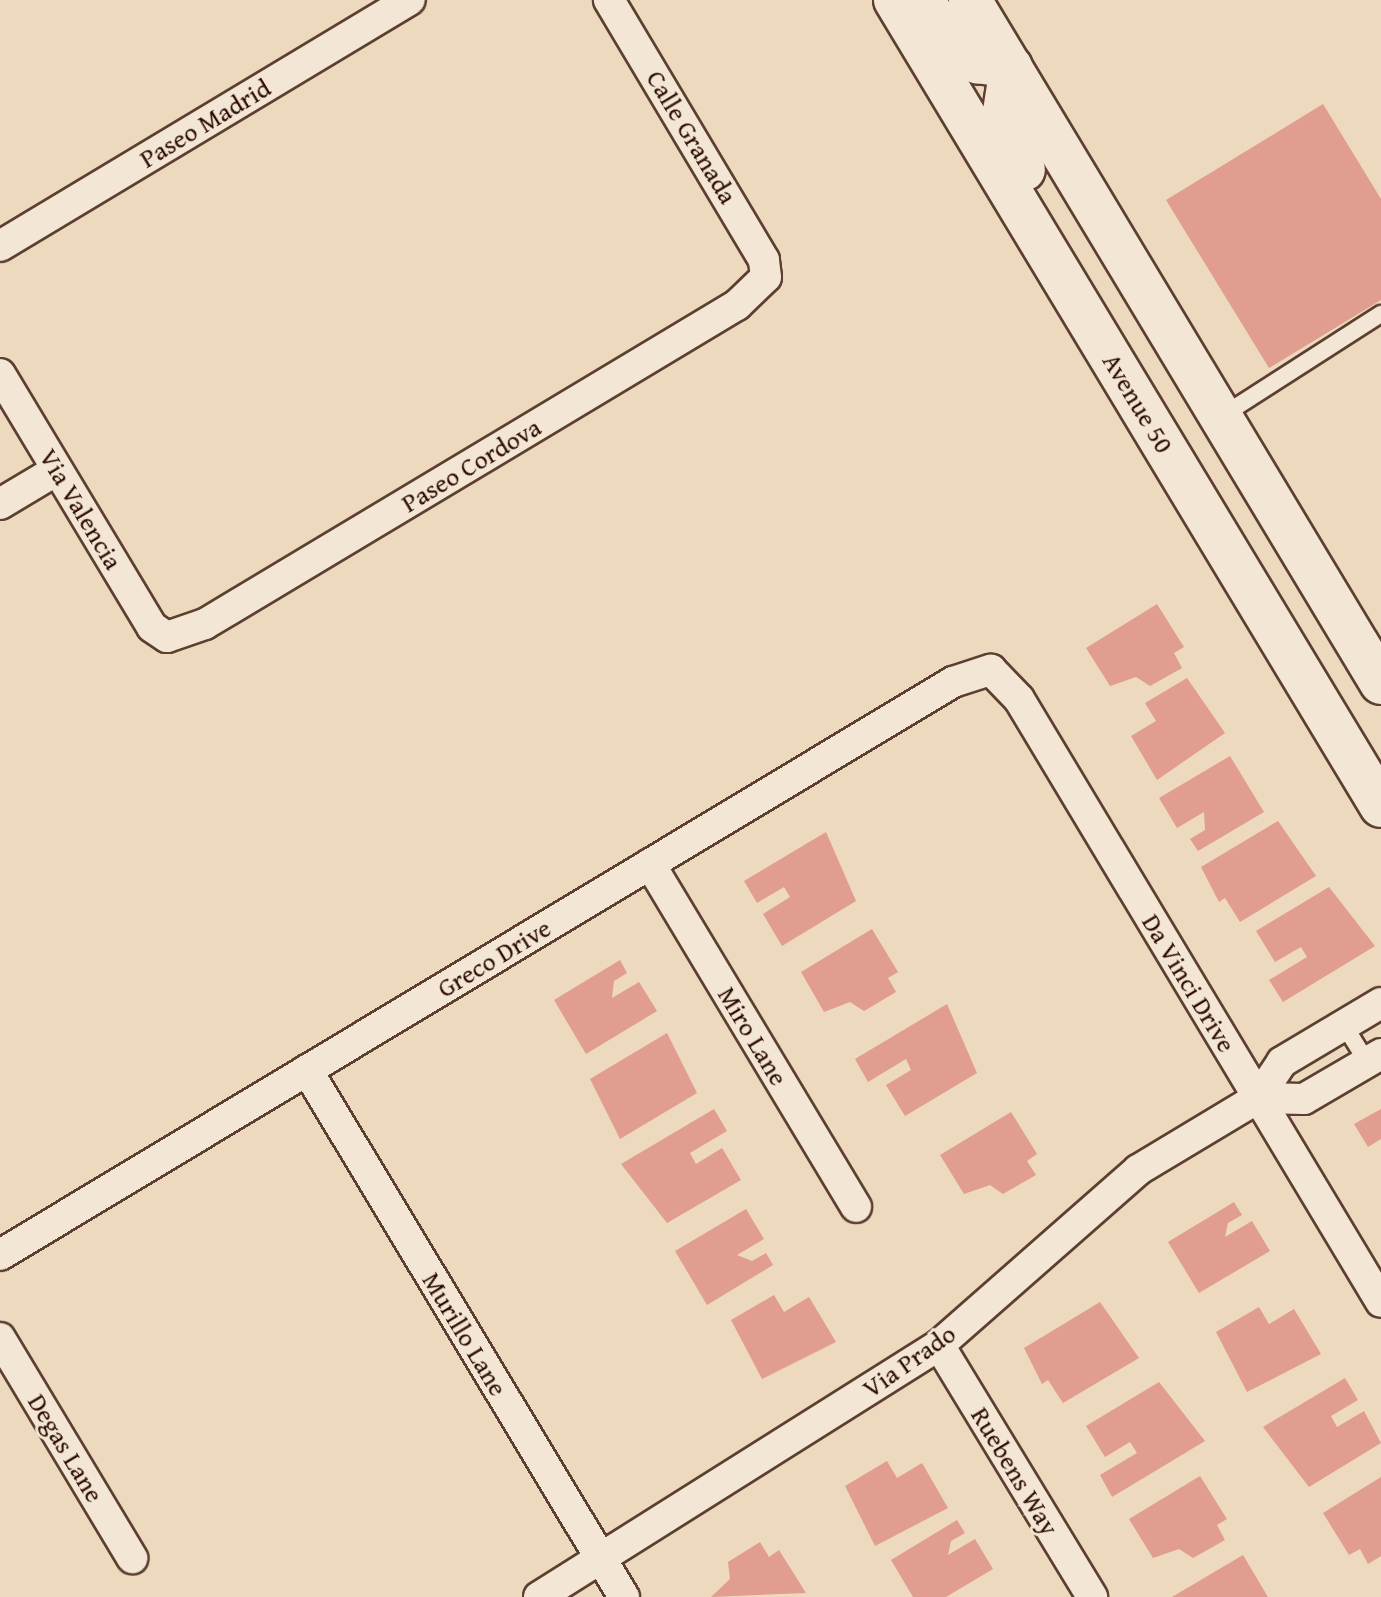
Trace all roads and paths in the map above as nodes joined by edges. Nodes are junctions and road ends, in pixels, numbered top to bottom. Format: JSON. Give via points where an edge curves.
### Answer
{"nodes":[{"id":1,"x":410,"y":0,"type":"edge"},
{"id":2,"x":609,"y":0,"type":"edge"},
{"id":3,"x":895,"y":0,"type":"edge"},
{"id":4,"x":924,"y":0,"type":"edge"},
{"id":5,"x":970,"y":0,"type":"edge"},
{"id":6,"x":1011,"y":67,"type":"junction"},
{"id":7,"x":0,"y":246,"type":"edge"},
{"id":8,"x":766,"y":277,"type":"joint"},
{"id":9,"x":1381,"y":314,"type":"edge"},
{"id":10,"x":0,"y":374,"type":"edge"},
{"id":11,"x":1221,"y":417,"type":"junction"},
{"id":12,"x":1168,"y":453,"type":"junction"},
{"id":13,"x":57,"y":470,"type":"junction"},
{"id":14,"x":0,"y":504,"type":"edge"},
{"id":15,"x":167,"y":637,"type":"joint"},
{"id":16,"x":991,"y":670,"type":"joint"},
{"id":17,"x":1381,"y":683,"type":"edge"},
{"id":18,"x":1381,"y":806,"type":"edge"},
{"id":19,"x":650,"y":864,"type":"junction"},
{"id":20,"x":1381,"y":1003,"type":"edge"},
{"id":21,"x":1344,"y":1025,"type":"junction"},
{"id":22,"x":1374,"y":1058,"type":"edge"},
{"id":23,"x":307,"y":1070,"type":"junction"},
{"id":24,"x":1258,"y":1098,"type":"junction"},
{"id":25,"x":856,"y":1207,"type":"dead end"},
{"id":26,"x":0,"y":1255,"type":"edge"},
{"id":27,"x":1381,"y":1302,"type":"edge"},
{"id":28,"x":0,"y":1338,"type":"edge"},
{"id":29,"x":939,"y":1345,"type":"junction"},
{"id":30,"x":132,"y":1558,"type":"dead end"},
{"id":31,"x":601,"y":1560,"type":"junction"},
{"id":32,"x":539,"y":1597,"type":"edge"},
{"id":33,"x":624,"y":1597,"type":"edge"},
{"id":34,"x":1092,"y":1597,"type":"edge"}],
"edges":[{"from":1,"to":7,"type":"street","name":"Paseo Madrid"},
{"from":2,"to":8,"type":"street","name":"Calle Granada","via":[[753,239]]},
{"from":3,"to":12,"type":"main road","name":"Avenue 50"},
{"from":4,"to":6,"type":"main road","via":[[951,46],[977,62]]},
{"from":5,"to":6,"type":"main road"},
{"from":6,"to":11,"type":"main road"},
{"from":6,"to":12,"type":"main road","via":[[1001,131],[1153,387]]},
{"from":8,"to":15,"type":"street","name":"Paseo Cordova","via":[[737,305],[574,403],[205,624]]},
{"from":9,"to":11,"type":"lane"},
{"from":10,"to":13,"type":"street","name":"Via Valencia"},
{"from":11,"to":17,"type":"main road"},
{"from":12,"to":18,"type":"main road","name":"Avenue 50"},
{"from":13,"to":14,"type":"street"},
{"from":13,"to":15,"type":"street","name":"Via Valencia","via":[[152,627]]},
{"from":16,"to":19,"type":"street","name":"Greco Drive","via":[[953,682]]},
{"from":16,"to":24,"type":"street","name":"Da Vinci Drive","via":[[1019,699]]},
{"from":19,"to":23,"type":"street","name":"Greco Drive"},
{"from":19,"to":25,"type":"street","name":"Miro Lane"},
{"from":20,"to":21,"type":"street","name":"Via Prado"},
{"from":21,"to":22,"type":"lane"},
{"from":21,"to":24,"type":"street","name":"Via Prado","via":[[1282,1062]]},
{"from":22,"to":24,"type":"street","via":[[1304,1099]]},
{"from":23,"to":26,"type":"street","name":"Greco Drive"},
{"from":23,"to":31,"type":"street","name":"Murillo Lane"},
{"from":24,"to":27,"type":"street","name":"Da Vinci Drive"},
{"from":24,"to":29,"type":"street","name":"Via Prado","via":[[1138,1170]]},
{"from":28,"to":30,"type":"street","name":"Degas Lane"},
{"from":29,"to":31,"type":"street","name":"Via Prado"},
{"from":29,"to":34,"type":"street","name":"Ruebens Way"},
{"from":31,"to":32,"type":"street","name":"Via Prado"},
{"from":31,"to":33,"type":"street","name":"Murillo Lane"}]}
